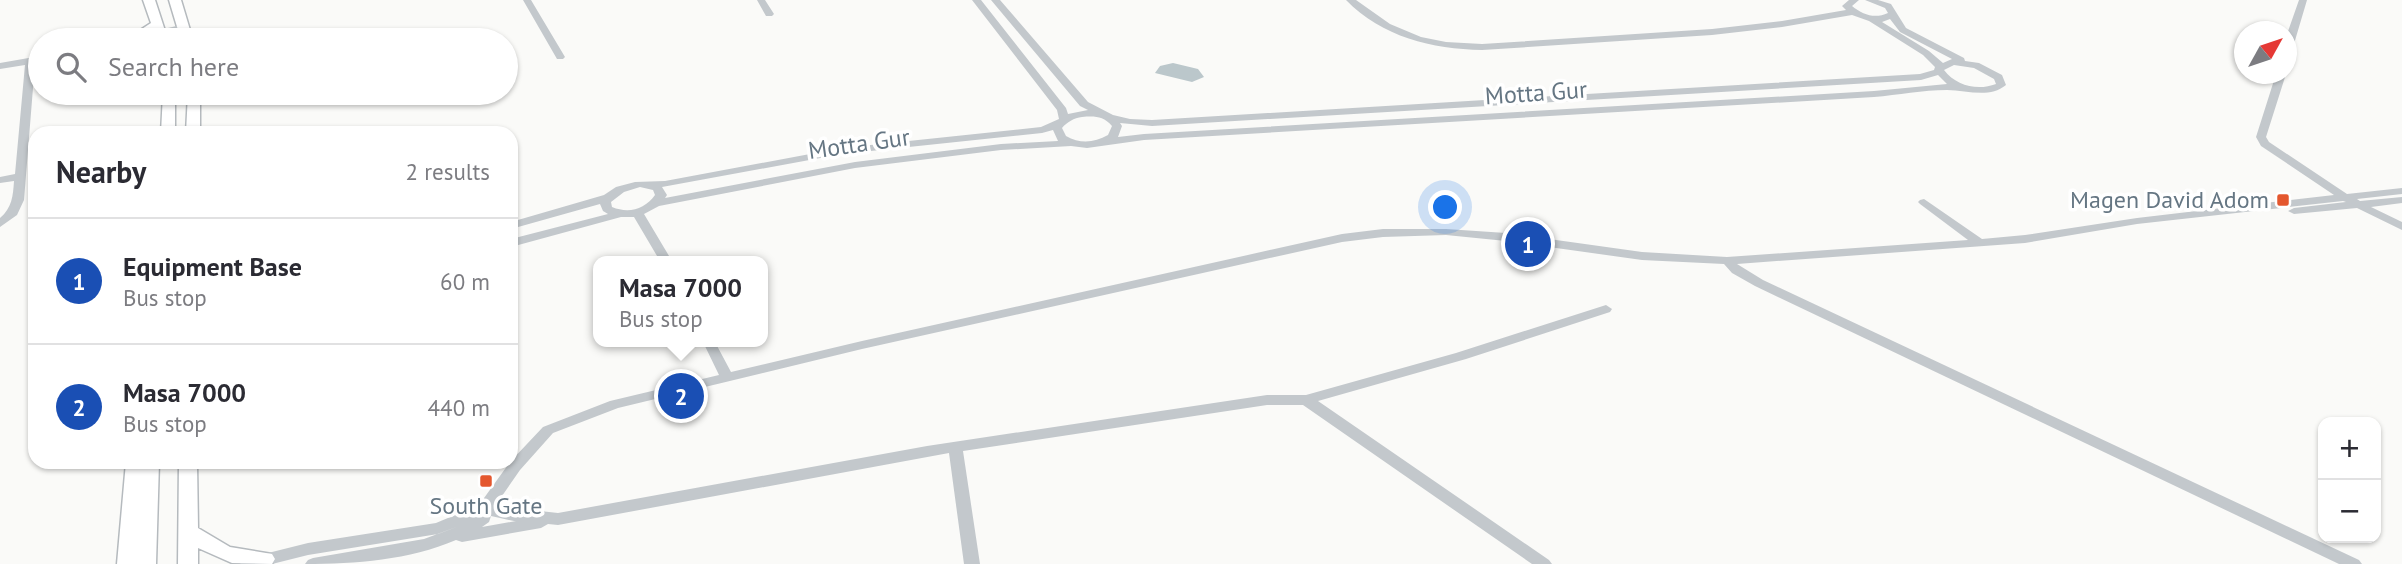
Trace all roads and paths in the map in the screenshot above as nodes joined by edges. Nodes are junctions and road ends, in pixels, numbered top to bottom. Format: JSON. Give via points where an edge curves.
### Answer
{"nodes":[{"id":1,"x":149,"y":0,"type":"edge"},
{"id":2,"x":175,"y":0,"type":"edge"},
{"id":3,"x":527,"y":0,"type":"edge"},
{"id":4,"x":761,"y":0,"type":"edge"},
{"id":5,"x":976,"y":0,"type":"edge"},
{"id":6,"x":1350,"y":0,"type":"edge"},
{"id":7,"x":1855,"y":0,"type":"edge"},
{"id":8,"x":1869,"y":0,"type":"edge"},
{"id":9,"x":2303,"y":0,"type":"edge"},
{"id":10,"x":1000,"y":1,"type":"edge"},
{"id":11,"x":1852,"y":12,"type":"junction"},
{"id":12,"x":769,"y":14,"type":"dead end"},
{"id":13,"x":1892,"y":15,"type":"junction"},
{"id":14,"x":1870,"y":18,"type":"junction"},
{"id":15,"x":2297,"y":21,"type":"edge"},
{"id":16,"x":158,"y":28,"type":"edge"},
{"id":17,"x":184,"y":28,"type":"edge"},
{"id":18,"x":560,"y":57,"type":"dead end"},
{"id":19,"x":28,"y":61,"type":"edge"},
{"id":20,"x":1968,"y":63,"type":"junction"},
{"id":21,"x":0,"y":66,"type":"edge"},
{"id":22,"x":1940,"y":69,"type":"junction"},
{"id":23,"x":2278,"y":84,"type":"edge"},
{"id":24,"x":1970,"y":89,"type":"junction"},
{"id":25,"x":29,"y":105,"type":"edge"},
{"id":26,"x":169,"y":105,"type":"edge"},
{"id":27,"x":194,"y":105,"type":"edge"},
{"id":28,"x":1104,"y":116,"type":"junction"},
{"id":29,"x":1062,"y":121,"type":"junction"},
{"id":30,"x":168,"y":126,"type":"edge"},
{"id":31,"x":193,"y":126,"type":"edge"},
{"id":32,"x":1104,"y":142,"type":"junction"},
{"id":33,"x":1071,"y":143,"type":"junction"},
{"id":34,"x":20,"y":177,"type":"junction"},
{"id":35,"x":0,"y":180,"type":"edge"},
{"id":36,"x":646,"y":185,"type":"junction"},
{"id":37,"x":2402,"y":191,"type":"edge"},
{"id":38,"x":2344,"y":197,"type":"junction"},
{"id":39,"x":607,"y":198,"type":"junction"},
{"id":40,"x":2402,"y":201,"type":"edge"},
{"id":41,"x":1924,"y":202,"type":"dead end"},
{"id":42,"x":656,"y":203,"type":"junction"},
{"id":43,"x":2358,"y":205,"type":"junction"},
{"id":44,"x":637,"y":213,"type":"junction"},
{"id":45,"x":619,"y":214,"type":"junction"},
{"id":46,"x":2137,"y":221,"type":"junction"},
{"id":47,"x":2402,"y":222,"type":"edge"},
{"id":48,"x":0,"y":224,"type":"edge"},
{"id":49,"x":518,"y":224,"type":"edge"},
{"id":50,"x":2402,"y":228,"type":"edge"},
{"id":51,"x":518,"y":241,"type":"edge"},
{"id":52,"x":1979,"y":242,"type":"junction"},
{"id":53,"x":663,"y":256,"type":"edge"},
{"id":54,"x":1727,"y":261,"type":"junction"},
{"id":55,"x":1606,"y":309,"type":"dead end"},
{"id":56,"x":712,"y":347,"type":"edge"},
{"id":57,"x":727,"y":377,"type":"junction"},
{"id":58,"x":1306,"y":400,"type":"junction"},
{"id":59,"x":954,"y":447,"type":"junction"},
{"id":60,"x":518,"y":462,"type":"edge"},
{"id":61,"x":134,"y":469,"type":"edge"},
{"id":62,"x":150,"y":469,"type":"edge"},
{"id":63,"x":188,"y":469,"type":"edge"},
{"id":64,"x":512,"y":469,"type":"edge"},
{"id":65,"x":484,"y":509,"type":"junction"},
{"id":66,"x":558,"y":519,"type":"junction"},
{"id":67,"x":188,"y":531,"type":"junction"},
{"id":68,"x":448,"y":538,"type":"junction"},
{"id":69,"x":256,"y":561,"type":"edge"},
{"id":70,"x":127,"y":564,"type":"edge"},
{"id":71,"x":146,"y":564,"type":"edge"},
{"id":72,"x":188,"y":564,"type":"edge"},
{"id":73,"x":313,"y":564,"type":"edge"},
{"id":74,"x":972,"y":564,"type":"edge"},
{"id":75,"x":1544,"y":564,"type":"edge"},
{"id":76,"x":2354,"y":564,"type":"edge"}],
"edges":[{"from":1,"to":16,"type":"main road"},
{"from":2,"to":17,"type":"main road"},
{"from":3,"to":18,"type":"street"},
{"from":4,"to":12,"type":"street"},
{"from":5,"to":29,"type":"street","via":[[1062,110]]},
{"from":6,"to":11,"type":"street","via":[[1397,32],[1470,47],[1709,34]]},
{"from":7,"to":11,"type":"street","via":[[1847,4]]},
{"from":8,"to":13,"type":"street","via":[[1888,6]]},
{"from":9,"to":15,"type":"street"},
{"from":10,"to":28,"type":"street","via":[[1084,104]]},
{"from":11,"to":14,"type":"street"},
{"from":13,"to":14,"type":"street"},
{"from":13,"to":20,"type":"street","via":[[1903,30]]},
{"from":14,"to":22,"type":"street","via":[[1926,53]]},
{"from":19,"to":21,"type":"street"},
{"from":20,"to":22,"type":"street","name":"Motta Gur","via":[[1954,62]]},
{"from":20,"to":24,"type":"street","name":"Motta Gur","via":[[1994,72],[2001,81],[1993,89]]},
{"from":22,"to":24,"type":"street","via":[[1947,80]]},
{"from":22,"to":28,"type":"street","name":"Motta Gur","via":[[1921,77],[1152,123]]},
{"from":23,"to":38,"type":"street","via":[[2261,137],[2265,145]]},
{"from":24,"to":32,"type":"street","name":"Motta Gur"},
{"from":25,"to":34,"type":"street"},
{"from":26,"to":30,"type":"main road"},
{"from":27,"to":31,"type":"main road"},
{"from":28,"to":29,"type":"street","name":"Motta Gur","via":[[1080,114]]},
{"from":28,"to":32,"type":"street","via":[[1115,121],[1117,132]]},
{"from":29,"to":33,"type":"street","via":[[1057,133]]},
{"from":29,"to":36,"type":"street","name":"Motta Gur","via":[[1042,130],[842,151]]},
{"from":32,"to":33,"type":"street","name":"Motta Gur"},
{"from":33,"to":42,"type":"street","name":"Motta Gur","via":[[855,165]]},
{"from":34,"to":35,"type":"street"},
{"from":34,"to":48,"type":"street","via":[[13,213]]},
{"from":36,"to":39,"type":"street","name":"Motta Gur","via":[[625,187]]},
{"from":36,"to":42,"type":"street","via":[[660,191]]},
{"from":37,"to":38,"type":"street"},
{"from":38,"to":43,"type":"street"},
{"from":38,"to":46,"type":"street"},
{"from":39,"to":45,"type":"street","via":[[607,209]]},
{"from":39,"to":49,"type":"street"},
{"from":40,"to":43,"type":"street"},
{"from":40,"to":47,"type":"street","via":[[2394,212]]},
{"from":41,"to":52,"type":"street"},
{"from":42,"to":44,"type":"street"},
{"from":43,"to":46,"type":"street","via":[[2164,226]]},
{"from":43,"to":50,"type":"street"},
{"from":44,"to":45,"type":"street"},
{"from":44,"to":53,"type":"street"},
{"from":45,"to":51,"type":"street"},
{"from":46,"to":52,"type":"street"},
{"from":52,"to":54,"type":"street"},
{"from":54,"to":57,"type":"street","via":[[1642,256],[1446,232],[1383,233],[1297,247]]},
{"from":54,"to":76,"type":"street","via":[[1771,289]]},
{"from":55,"to":58,"type":"street"},
{"from":56,"to":57,"type":"street"},
{"from":57,"to":60,"type":"street","via":[[615,404],[548,430]]},
{"from":58,"to":59,"type":"street","via":[[1267,400]]},
{"from":58,"to":75,"type":"street"},
{"from":59,"to":66,"type":"street"},
{"from":59,"to":74,"type":"street"},
{"from":61,"to":70,"type":"main road"},
{"from":62,"to":71,"type":"main road"},
{"from":63,"to":67,"type":"main road"},
{"from":64,"to":65,"type":"street"},
{"from":65,"to":66,"type":"street"},
{"from":65,"to":68,"type":"street","via":[[484,518]]},
{"from":65,"to":69,"type":"street","via":[[439,528]]},
{"from":66,"to":68,"type":"street"},
{"from":67,"to":69,"type":"main road","via":[[218,553]]},
{"from":67,"to":72,"type":"main road"},
{"from":68,"to":73,"type":"street"}]}
